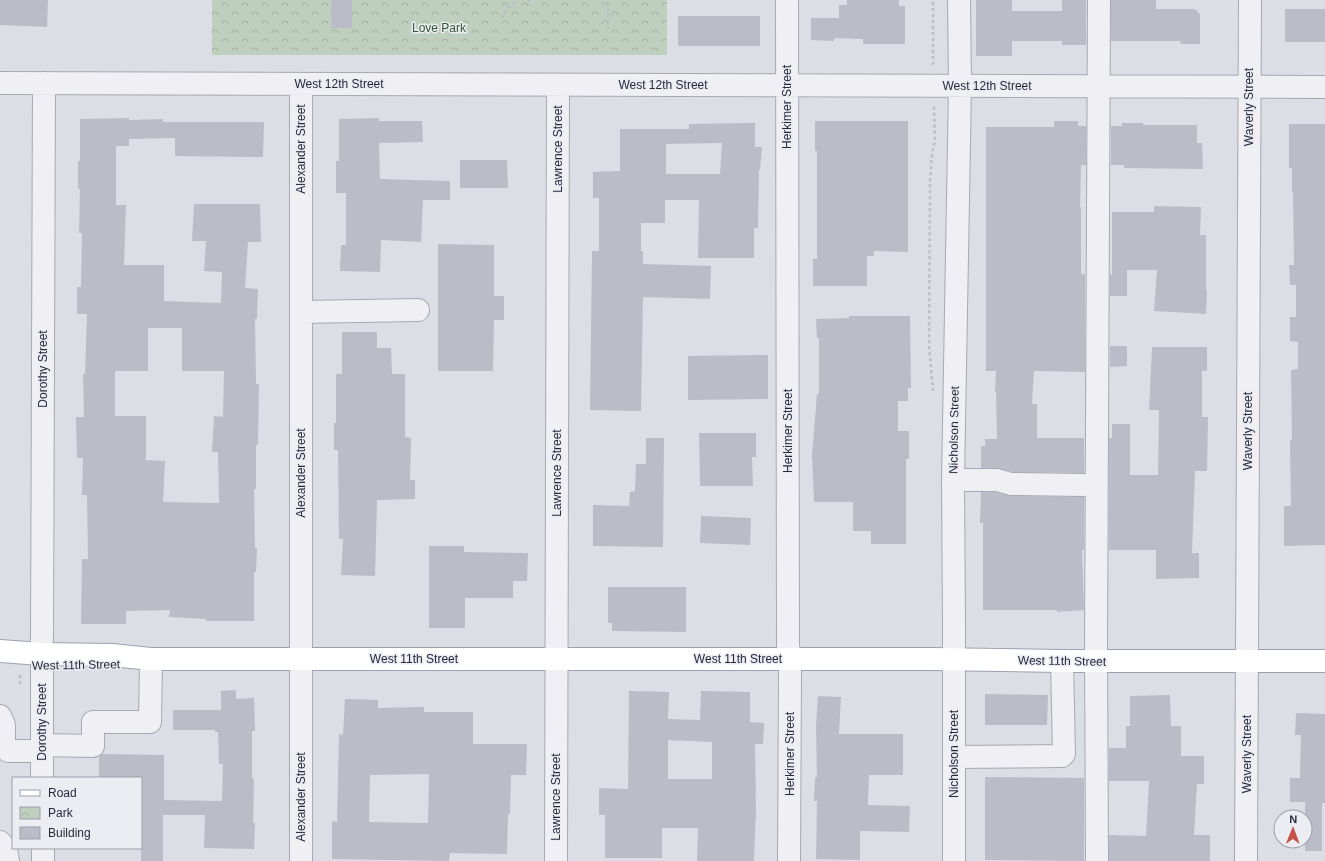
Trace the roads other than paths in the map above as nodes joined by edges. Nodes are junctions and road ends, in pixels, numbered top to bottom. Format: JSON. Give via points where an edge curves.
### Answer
{"nodes":[{"id":1,"x":787,"y":0,"type":"edge"},
{"id":2,"x":959,"y":0,"type":"edge"},
{"id":3,"x":1099,"y":0,"type":"edge"},
{"id":4,"x":1250,"y":0,"type":"edge"},
{"id":5,"x":0,"y":83,"type":"edge"},
{"id":6,"x":44,"y":83,"type":"junction"},
{"id":7,"x":301,"y":84,"type":"junction"},
{"id":8,"x":558,"y":85,"type":"junction"},
{"id":9,"x":787,"y":86,"type":"junction"},
{"id":10,"x":960,"y":86,"type":"junction"},
{"id":11,"x":1098,"y":86,"type":"junction"},
{"id":12,"x":1250,"y":87,"type":"junction"},
{"id":13,"x":1325,"y":87,"type":"edge"},
{"id":14,"x":418,"y":310,"type":"dead end"},
{"id":15,"x":301,"y":312,"type":"junction"},
{"id":16,"x":953,"y":480,"type":"junction"},
{"id":17,"x":1084,"y":486,"type":"dead end"},
{"id":18,"x":0,"y":651,"type":"edge"},
{"id":19,"x":151,"y":659,"type":"junction"},
{"id":20,"x":300,"y":659,"type":"junction"},
{"id":21,"x":556,"y":659,"type":"junction"},
{"id":22,"x":790,"y":659,"type":"junction"},
{"id":23,"x":954,"y":659,"type":"junction"},
{"id":24,"x":42,"y":660,"type":"junction"},
{"id":25,"x":1096,"y":661,"type":"junction"},
{"id":26,"x":1247,"y":661,"type":"junction"},
{"id":27,"x":1325,"y":661,"type":"edge"},
{"id":28,"x":1062,"y":662,"type":"junction"},
{"id":29,"x":0,"y":666,"type":"edge"},
{"id":30,"x":1,"y":728,"type":"edge"},
{"id":31,"x":42,"y":748,"type":"junction"},
{"id":32,"x":954,"y":757,"type":"junction"},
{"id":33,"x":42,"y":777,"type":"edge"},
{"id":34,"x":0,"y":842,"type":"edge"},
{"id":35,"x":43,"y":849,"type":"edge"},
{"id":36,"x":8,"y":861,"type":"edge"},
{"id":37,"x":43,"y":861,"type":"edge"},
{"id":38,"x":301,"y":861,"type":"edge"},
{"id":39,"x":556,"y":861,"type":"edge"},
{"id":40,"x":789,"y":861,"type":"edge"},
{"id":41,"x":954,"y":861,"type":"edge"},
{"id":42,"x":1097,"y":861,"type":"edge"},
{"id":43,"x":1246,"y":861,"type":"edge"}],
"edges":[{"from":1,"to":9,"type":"street","name":"Herkimer Street"},
{"from":2,"to":10,"type":"street","name":"Nicholson Street"},
{"from":3,"to":11,"type":"street"},
{"from":4,"to":12,"type":"street","name":"Waverly Street"},
{"from":5,"to":6,"type":"street","name":"West 12th Street"},
{"from":6,"to":7,"type":"street","name":"West 12th Street"},
{"from":6,"to":24,"type":"street","name":"Dorothy Street"},
{"from":7,"to":8,"type":"street","name":"West 12th Street"},
{"from":7,"to":15,"type":"street","name":"Alexander Street"},
{"from":8,"to":9,"type":"street","name":"West 12th Street"},
{"from":8,"to":21,"type":"street","name":"Lawrence Street"},
{"from":9,"to":10,"type":"street","name":"West 12th Street"},
{"from":9,"to":22,"type":"street","name":"Herkimer Street"},
{"from":10,"to":11,"type":"street","name":"West 12th Street"},
{"from":10,"to":16,"type":"street","name":"Nicholson Street"},
{"from":11,"to":12,"type":"street","name":"West 12th Street"},
{"from":11,"to":25,"type":"street"},
{"from":12,"to":13,"type":"street","name":"West 12th Street"},
{"from":12,"to":26,"type":"street","name":"Waverly Street"},
{"from":14,"to":15,"type":"street"},
{"from":15,"to":20,"type":"street","name":"Alexander Street"},
{"from":16,"to":17,"type":"street","via":[[997,480],[1011,484]]},
{"from":16,"to":23,"type":"street","name":"Nicholson Street"},
{"from":18,"to":24,"type":"main road","name":"West 11th Street"},
{"from":19,"to":20,"type":"main road","name":"West 11th Street"},
{"from":19,"to":24,"type":"main road","name":"West 11th Street","via":[[109,666]]},
{"from":19,"to":31,"type":"street","via":[[150,722],[93,722],[93,746]]},
{"from":20,"to":21,"type":"main road","name":"West 11th Street"},
{"from":20,"to":38,"type":"street","name":"Alexander Street"},
{"from":21,"to":22,"type":"main road","name":"West 11th Street"},
{"from":21,"to":39,"type":"street","name":"Lawrence Street"},
{"from":22,"to":23,"type":"main road","name":"West 11th Street"},
{"from":22,"to":40,"type":"street","name":"Herkimer Street"},
{"from":23,"to":28,"type":"main road","name":"West 11th Street"},
{"from":23,"to":32,"type":"street","name":"Nicholson Street"},
{"from":24,"to":29,"type":"main road","name":"West 11th Street"},
{"from":24,"to":31,"type":"street","name":"Dorothy Street"},
{"from":25,"to":26,"type":"main road","name":"West 11th Street"},
{"from":25,"to":28,"type":"main road","name":"West 11th Street"},
{"from":25,"to":42,"type":"street"},
{"from":26,"to":27,"type":"main road","name":"West 11th Street"},
{"from":26,"to":43,"type":"street","name":"Waverly Street"},
{"from":28,"to":32,"type":"street","via":[[1062,756]]},
{"from":30,"to":31,"type":"street","via":[[4,747],[8,751]]},
{"from":31,"to":33,"type":"street","name":"Dorothy Street"},
{"from":32,"to":41,"type":"street","name":"Nicholson Street"},
{"from":34,"to":36,"type":"street","via":[[6,849]]},
{"from":35,"to":37,"type":"street"}]}
